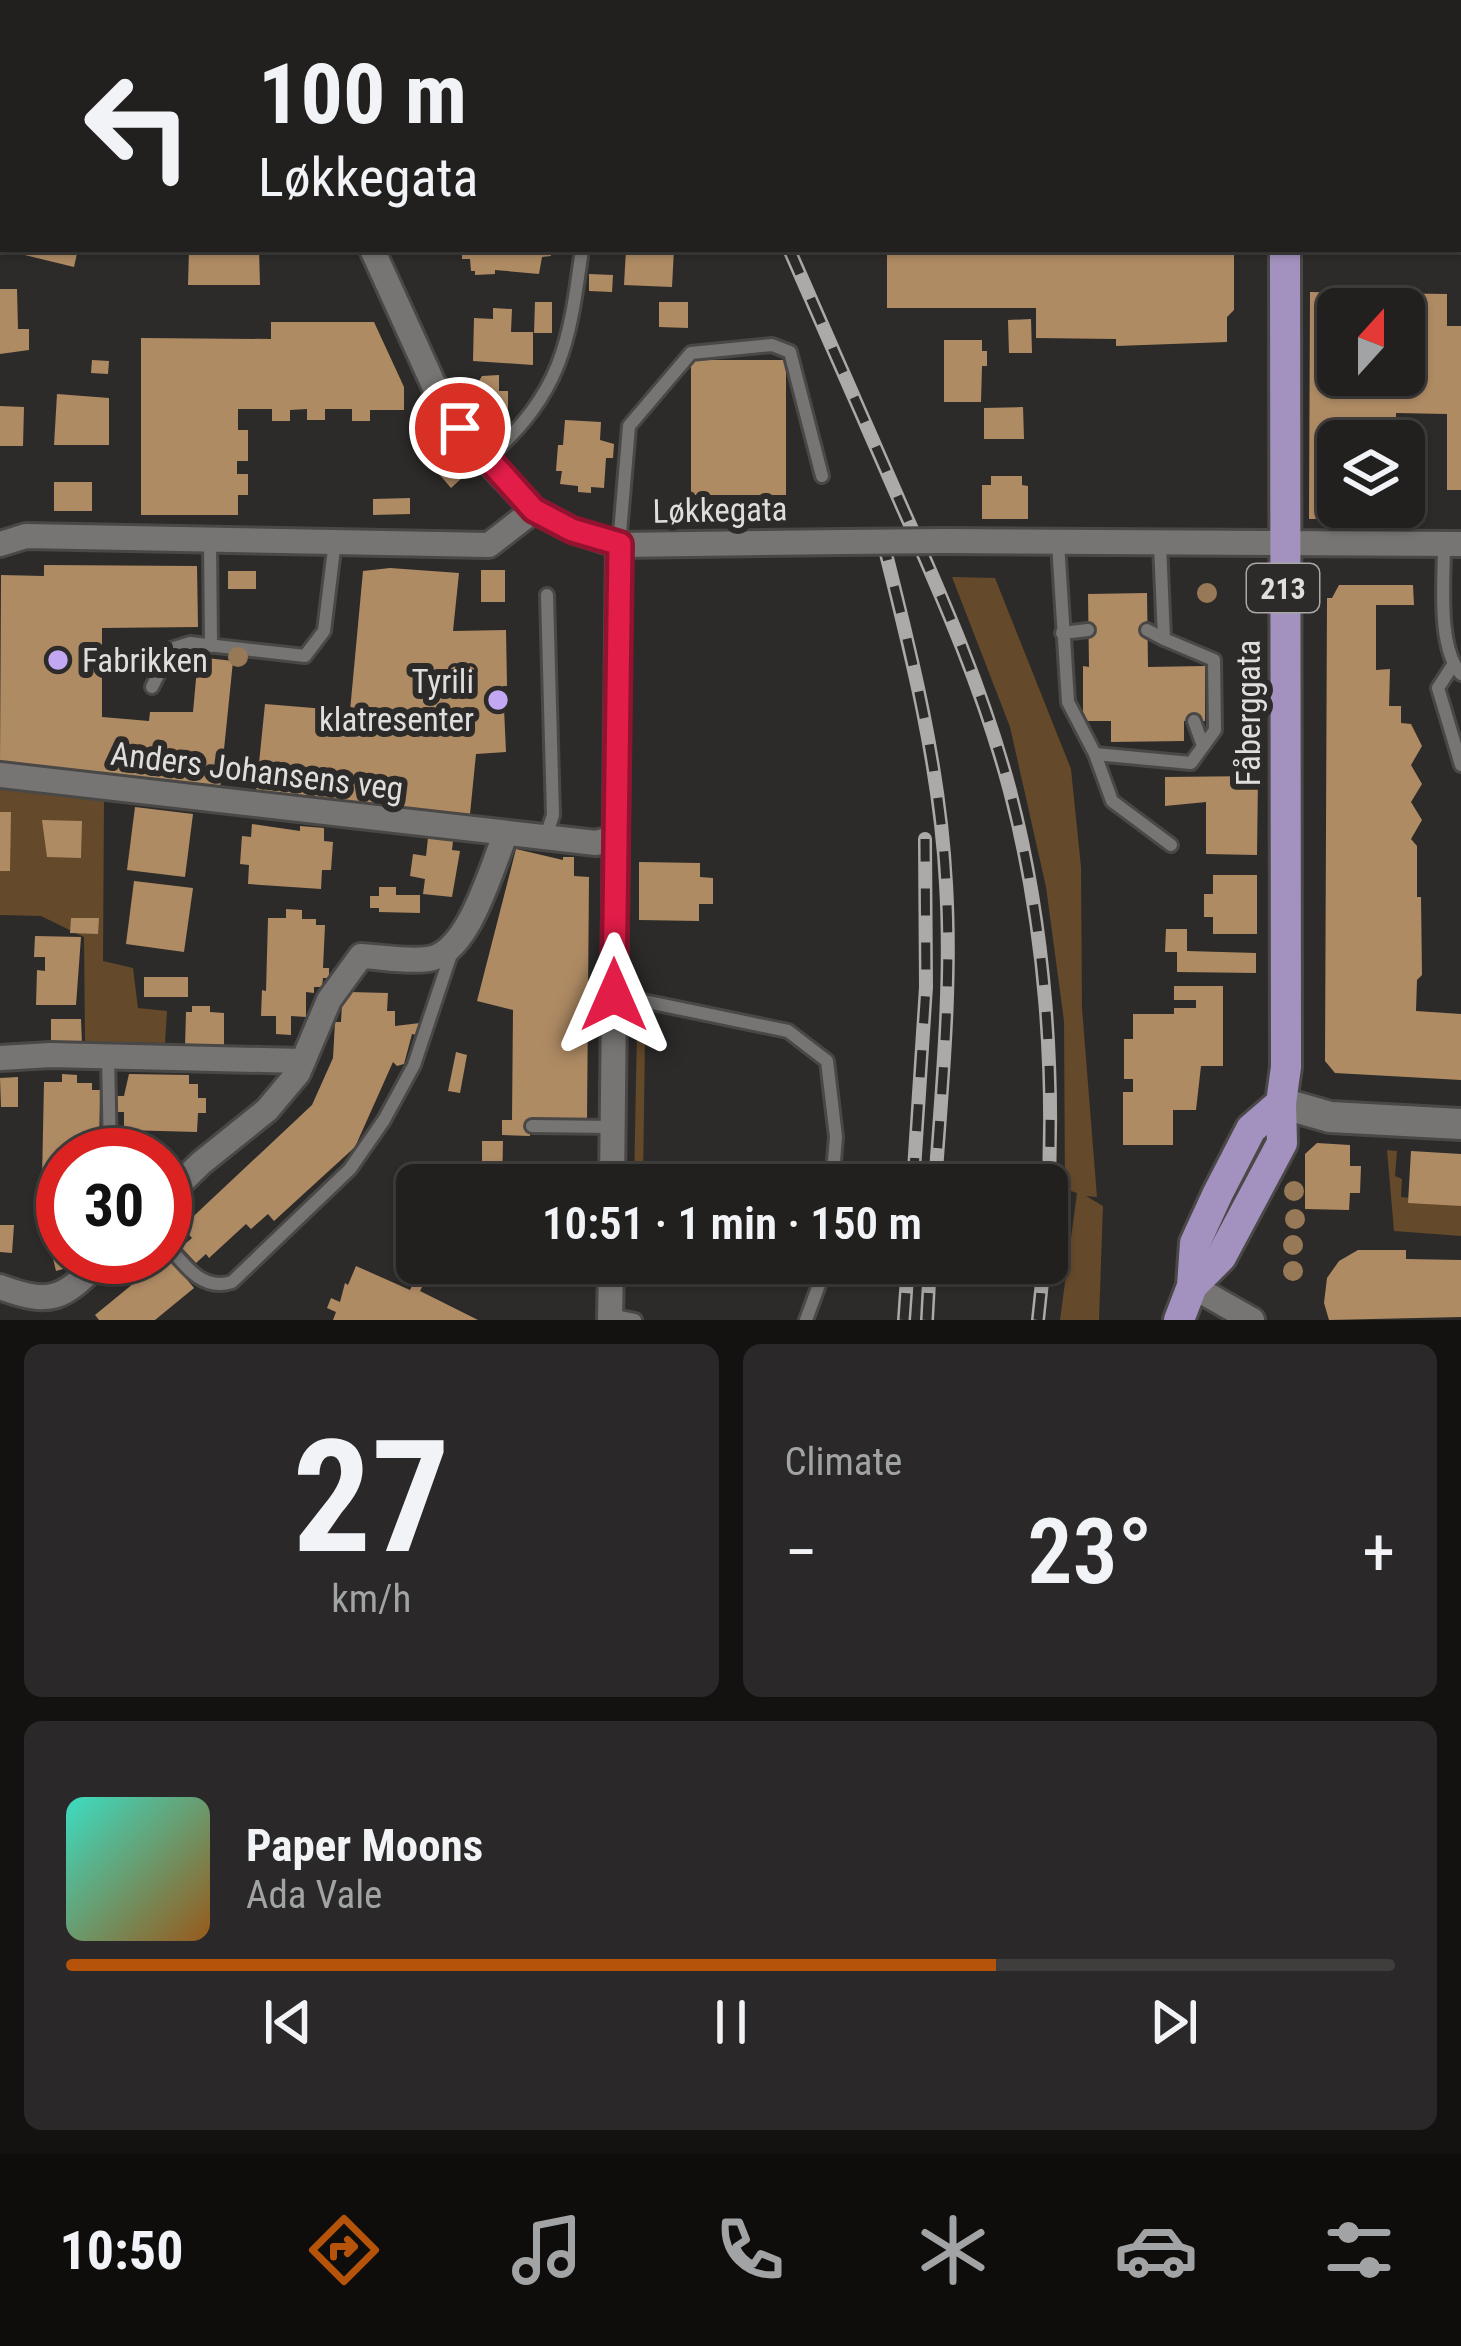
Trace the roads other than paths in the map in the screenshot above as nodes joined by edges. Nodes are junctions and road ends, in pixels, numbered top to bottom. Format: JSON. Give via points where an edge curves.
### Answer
{"nodes":[{"id":1,"x":373,"y":252,"type":"edge"},
{"id":2,"x":582,"y":252,"type":"edge"},
{"id":3,"x":1285,"y":252,"type":"edge"},
{"id":4,"x":487,"y":460,"type":"junction"},
{"id":5,"x":822,"y":476,"type":"dead end"},
{"id":6,"x":534,"y":510,"type":"junction"},
{"id":7,"x":210,"y":538,"type":"junction"},
{"id":8,"x":336,"y":540,"type":"junction"},
{"id":9,"x":1058,"y":543,"type":"junction"},
{"id":10,"x":1283,"y":543,"type":"junction"},
{"id":11,"x":0,"y":544,"type":"edge"},
{"id":12,"x":620,"y":544,"type":"junction"},
{"id":13,"x":1160,"y":544,"type":"junction"},
{"id":14,"x":1452,"y":544,"type":"edge"},
{"id":15,"x":548,"y":595,"type":"dead end"},
{"id":16,"x":1088,"y":630,"type":"dead end"},
{"id":17,"x":1147,"y":630,"type":"dead end"},
{"id":18,"x":1062,"y":633,"type":"junction"},
{"id":19,"x":1164,"y":639,"type":"junction"},
{"id":20,"x":212,"y":646,"type":"junction"},
{"id":21,"x":1191,"y":650,"type":"junction"},
{"id":22,"x":1193,"y":667,"type":"dead end"},
{"id":23,"x":1457,"y":670,"type":"edge"},
{"id":24,"x":152,"y":687,"type":"dead end"},
{"id":25,"x":1194,"y":721,"type":"dead end"},
{"id":26,"x":1203,"y":746,"type":"junction"},
{"id":27,"x":1095,"y":754,"type":"junction"},
{"id":28,"x":1461,"y":765,"type":"edge"},
{"id":29,"x":0,"y":775,"type":"edge"},
{"id":30,"x":506,"y":833,"type":"junction"},
{"id":31,"x":545,"y":838,"type":"junction"},
{"id":32,"x":614,"y":838,"type":"junction"},
{"id":33,"x":1171,"y":845,"type":"dead end"},
{"id":34,"x":452,"y":951,"type":"junction"},
{"id":35,"x":614,"y":995,"type":"junction"},
{"id":36,"x":108,"y":1056,"type":"junction"},
{"id":37,"x":0,"y":1058,"type":"edge"},
{"id":38,"x":303,"y":1061,"type":"junction"},
{"id":39,"x":1281,"y":1103,"type":"junction"},
{"id":40,"x":1461,"y":1124,"type":"edge"},
{"id":41,"x":532,"y":1126,"type":"dead end"},
{"id":42,"x":613,"y":1127,"type":"junction"},
{"id":43,"x":109,"y":1128,"type":"edge"},
{"id":44,"x":612,"y":1164,"type":"edge"},
{"id":45,"x":834,"y":1164,"type":"edge"},
{"id":46,"x":192,"y":1175,"type":"edge"},
{"id":47,"x":192,"y":1270,"type":"edge"},
{"id":48,"x":78,"y":1284,"type":"edge"},
{"id":49,"x":614,"y":1284,"type":"edge"},
{"id":50,"x":819,"y":1284,"type":"edge"},
{"id":51,"x":0,"y":1286,"type":"edge"},
{"id":52,"x":1192,"y":1286,"type":"junction"},
{"id":53,"x":618,"y":1318,"type":"edge"},
{"id":54,"x":806,"y":1320,"type":"edge"},
{"id":55,"x":1179,"y":1320,"type":"edge"},
{"id":56,"x":1252,"y":1320,"type":"edge"}],
"edges":[{"from":1,"to":4,"type":"street","via":[[441,401]]},
{"from":2,"to":4,"type":"lane","via":[[571,326],[547,392]]},
{"from":3,"to":10,"type":"main road","name":"Fåberggata","number":"213"},
{"from":4,"to":6,"type":"street"},
{"from":5,"to":12,"type":"lane","via":[[790,352],[772,345],[691,352],[629,426]]},
{"from":6,"to":8,"type":"street","via":[[489,544]]},
{"from":6,"to":12,"type":"street","name":"Løkkegata"},
{"from":7,"to":8,"type":"street"},
{"from":7,"to":11,"type":"street","via":[[26,536]]},
{"from":7,"to":20,"type":"lane"},
{"from":8,"to":20,"type":"lane","via":[[324,632],[304,656]]},
{"from":9,"to":12,"type":"street","name":"Løkkegata","bridge":true},
{"from":9,"to":13,"type":"street","name":"Løkkegata"},
{"from":9,"to":18,"type":"lane"},
{"from":10,"to":13,"type":"street","name":"Løkkegata"},
{"from":10,"to":14,"type":"street","name":"Løkkegata"},
{"from":10,"to":39,"type":"main road","name":"Fåberggata","number":"213"},
{"from":12,"to":32,"type":"street"},
{"from":13,"to":19,"type":"lane"},
{"from":14,"to":23,"type":"lane","via":[[1446,642]]},
{"from":15,"to":31,"type":"lane","via":[[553,815]]},
{"from":16,"to":18,"type":"lane"},
{"from":17,"to":19,"type":"lane"},
{"from":18,"to":27,"type":"lane","via":[[1068,702]]},
{"from":19,"to":21,"type":"lane"},
{"from":20,"to":24,"type":"lane","via":[[171,649]]},
{"from":21,"to":22,"type":"lane"},
{"from":21,"to":26,"type":"lane","via":[[1214,660],[1215,730]]},
{"from":23,"to":28,"type":"lane","via":[[1438,688]]},
{"from":25,"to":26,"type":"lane"},
{"from":26,"to":27,"type":"lane","via":[[1191,763]]},
{"from":27,"to":33,"type":"lane","via":[[1112,801]]},
{"from":29,"to":30,"type":"street","name":"Anders Johansens veg"},
{"from":30,"to":31,"type":"street","name":"Anders Johansens veg"},
{"from":30,"to":34,"type":"street"},
{"from":31,"to":32,"type":"street","name":"Anders Johansens veg"},
{"from":32,"to":35,"type":"street"},
{"from":34,"to":38,"type":"street","via":[[429,959],[361,956],[329,1000]]},
{"from":34,"to":47,"type":"lane","via":[[414,1065],[350,1169],[232,1282],[204,1283]]},
{"from":35,"to":42,"type":"street"},
{"from":35,"to":45,"type":"lane","via":[[788,1031],[827,1061]]},
{"from":36,"to":37,"type":"street"},
{"from":36,"to":38,"type":"street"},
{"from":36,"to":43,"type":"lane"},
{"from":38,"to":46,"type":"street","via":[[267,1110]]},
{"from":39,"to":40,"type":"main road","via":[[1330,1117]]},
{"from":39,"to":52,"type":"main road","via":[[1251,1130],[1218,1193],[1195,1243]]},
{"from":41,"to":42,"type":"lane"},
{"from":42,"to":44,"type":"street"},
{"from":48,"to":51,"type":"street","via":[[56,1298],[33,1299]]},
{"from":49,"to":53,"type":"street"},
{"from":50,"to":54,"type":"lane"},
{"from":52,"to":55,"type":"main road"},
{"from":52,"to":56,"type":"street"}]}
